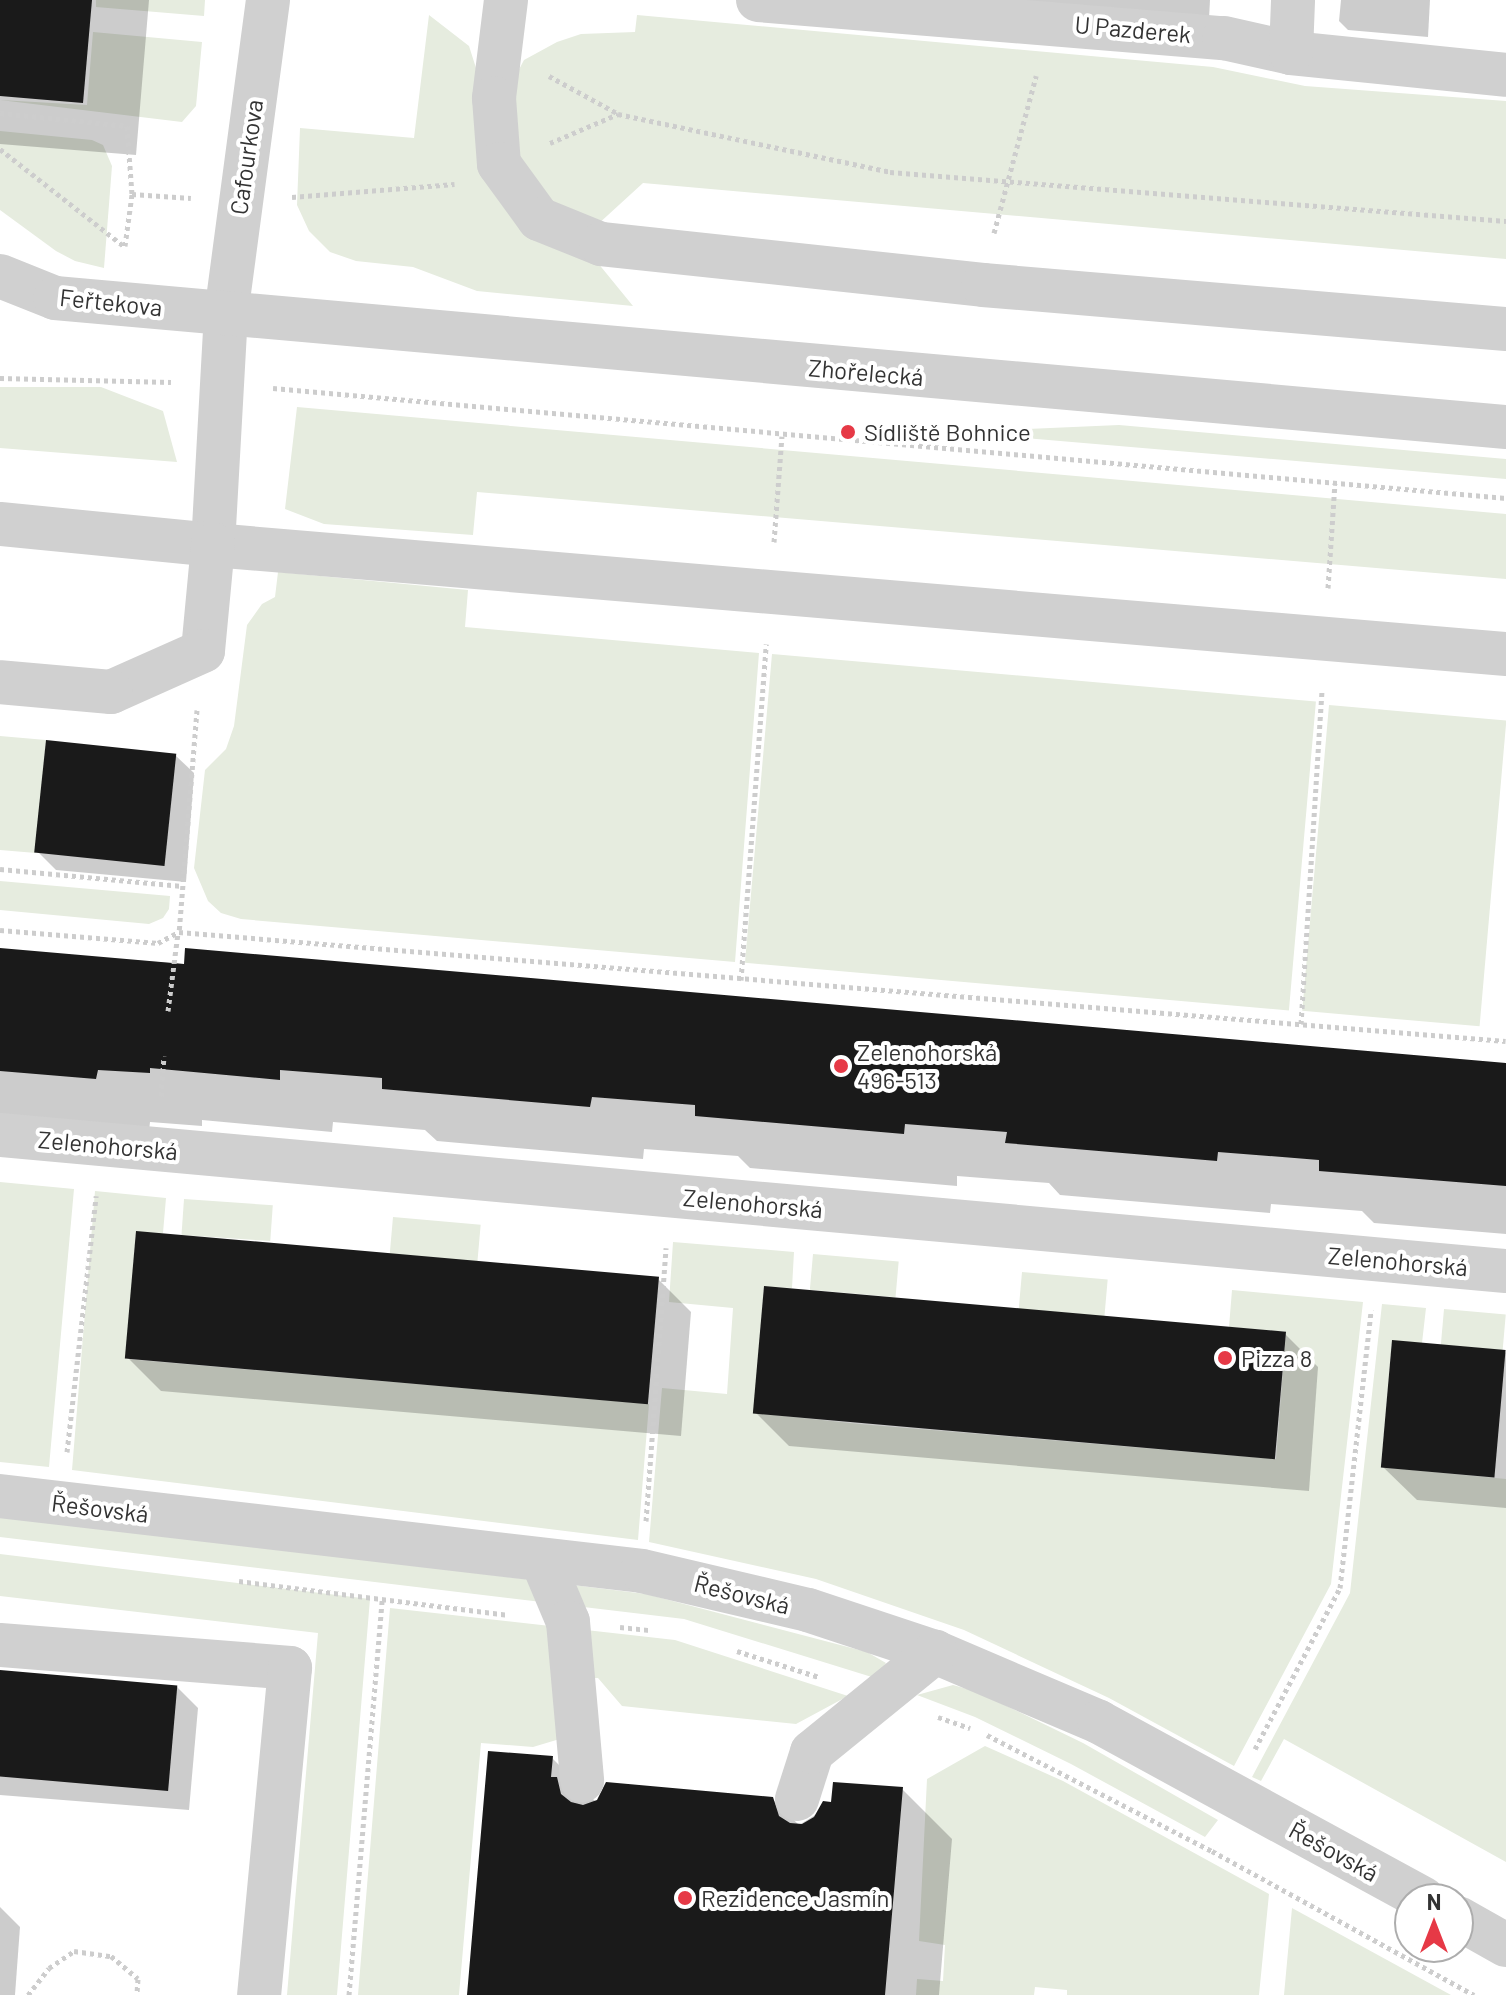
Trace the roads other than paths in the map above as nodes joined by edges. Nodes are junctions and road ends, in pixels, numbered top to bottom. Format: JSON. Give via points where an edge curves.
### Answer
{"nodes":[{"id":1,"x":268,"y":0,"type":"edge"},
{"id":2,"x":506,"y":0,"type":"edge"},
{"id":3,"x":758,"y":0,"type":"edge"},
{"id":4,"x":1293,"y":0,"type":"edge"},
{"id":5,"x":1291,"y":53,"type":"junction"},
{"id":6,"x":1506,"y":75,"type":"edge"},
{"id":7,"x":0,"y":276,"type":"edge"},
{"id":8,"x":0,"y":295,"type":"edge"},
{"id":9,"x":55,"y":298,"type":"junction"},
{"id":10,"x":226,"y":313,"type":"junction"},
{"id":11,"x":1506,"y":329,"type":"edge"},
{"id":12,"x":1506,"y":427,"type":"edge"},
{"id":13,"x":0,"y":524,"type":"edge"},
{"id":14,"x":213,"y":545,"type":"junction"},
{"id":15,"x":1506,"y":654,"type":"edge"},
{"id":16,"x":0,"y":682,"type":"edge"},
{"id":17,"x":0,"y":1135,"type":"edge"},
{"id":18,"x":1506,"y":1271,"type":"edge"},
{"id":19,"x":0,"y":1496,"type":"edge"},
{"id":20,"x":542,"y":1560,"type":"junction"},
{"id":21,"x":0,"y":1645,"type":"edge"},
{"id":22,"x":935,"y":1652,"type":"junction"},
{"id":23,"x":582,"y":1780,"type":"dead end"},
{"id":24,"x":797,"y":1799,"type":"dead end"},
{"id":25,"x":1394,"y":1883,"type":"edge"},
{"id":26,"x":1474,"y":1927,"type":"edge"},
{"id":27,"x":1506,"y":1945,"type":"edge"},
{"id":28,"x":259,"y":1995,"type":"edge"}],
"edges":[{"from":1,"to":10,"type":"street","name":"Cafourkova"},
{"from":2,"to":11,"type":"street","via":[[494,98],[499,164],[539,219],[601,244],[983,285]]},
{"from":3,"to":5,"type":"street","name":"U Pazderek","via":[[1224,38]]},
{"from":4,"to":5,"type":"street"},
{"from":5,"to":6,"type":"street","name":"U Pazderek"},
{"from":7,"to":9,"type":"street","name":"Feřtekova"},
{"from":8,"to":9,"type":"street"},
{"from":9,"to":10,"type":"street","name":"Feřtekova"},
{"from":10,"to":12,"type":"street","name":"Zhořelecká"},
{"from":10,"to":14,"type":"street","name":"Cafourkova"},
{"from":13,"to":14,"type":"street"},
{"from":14,"to":15,"type":"street"},
{"from":14,"to":16,"type":"street","name":"Cafourkova","via":[[203,651],[111,692]]},
{"from":17,"to":18,"type":"street","name":"Zelenohorská"},
{"from":19,"to":20,"type":"street","name":"Řešovská"},
{"from":20,"to":22,"type":"street","name":"Řešovská","via":[[642,1571],[808,1610]]},
{"from":20,"to":23,"type":"street","via":[[568,1622]]},
{"from":21,"to":28,"type":"street","via":[[290,1668]]},
{"from":22,"to":24,"type":"street","via":[[812,1752]]},
{"from":22,"to":25,"type":"street","name":"Řešovská","via":[[1099,1722]]},
{"from":26,"to":27,"type":"street"}]}
